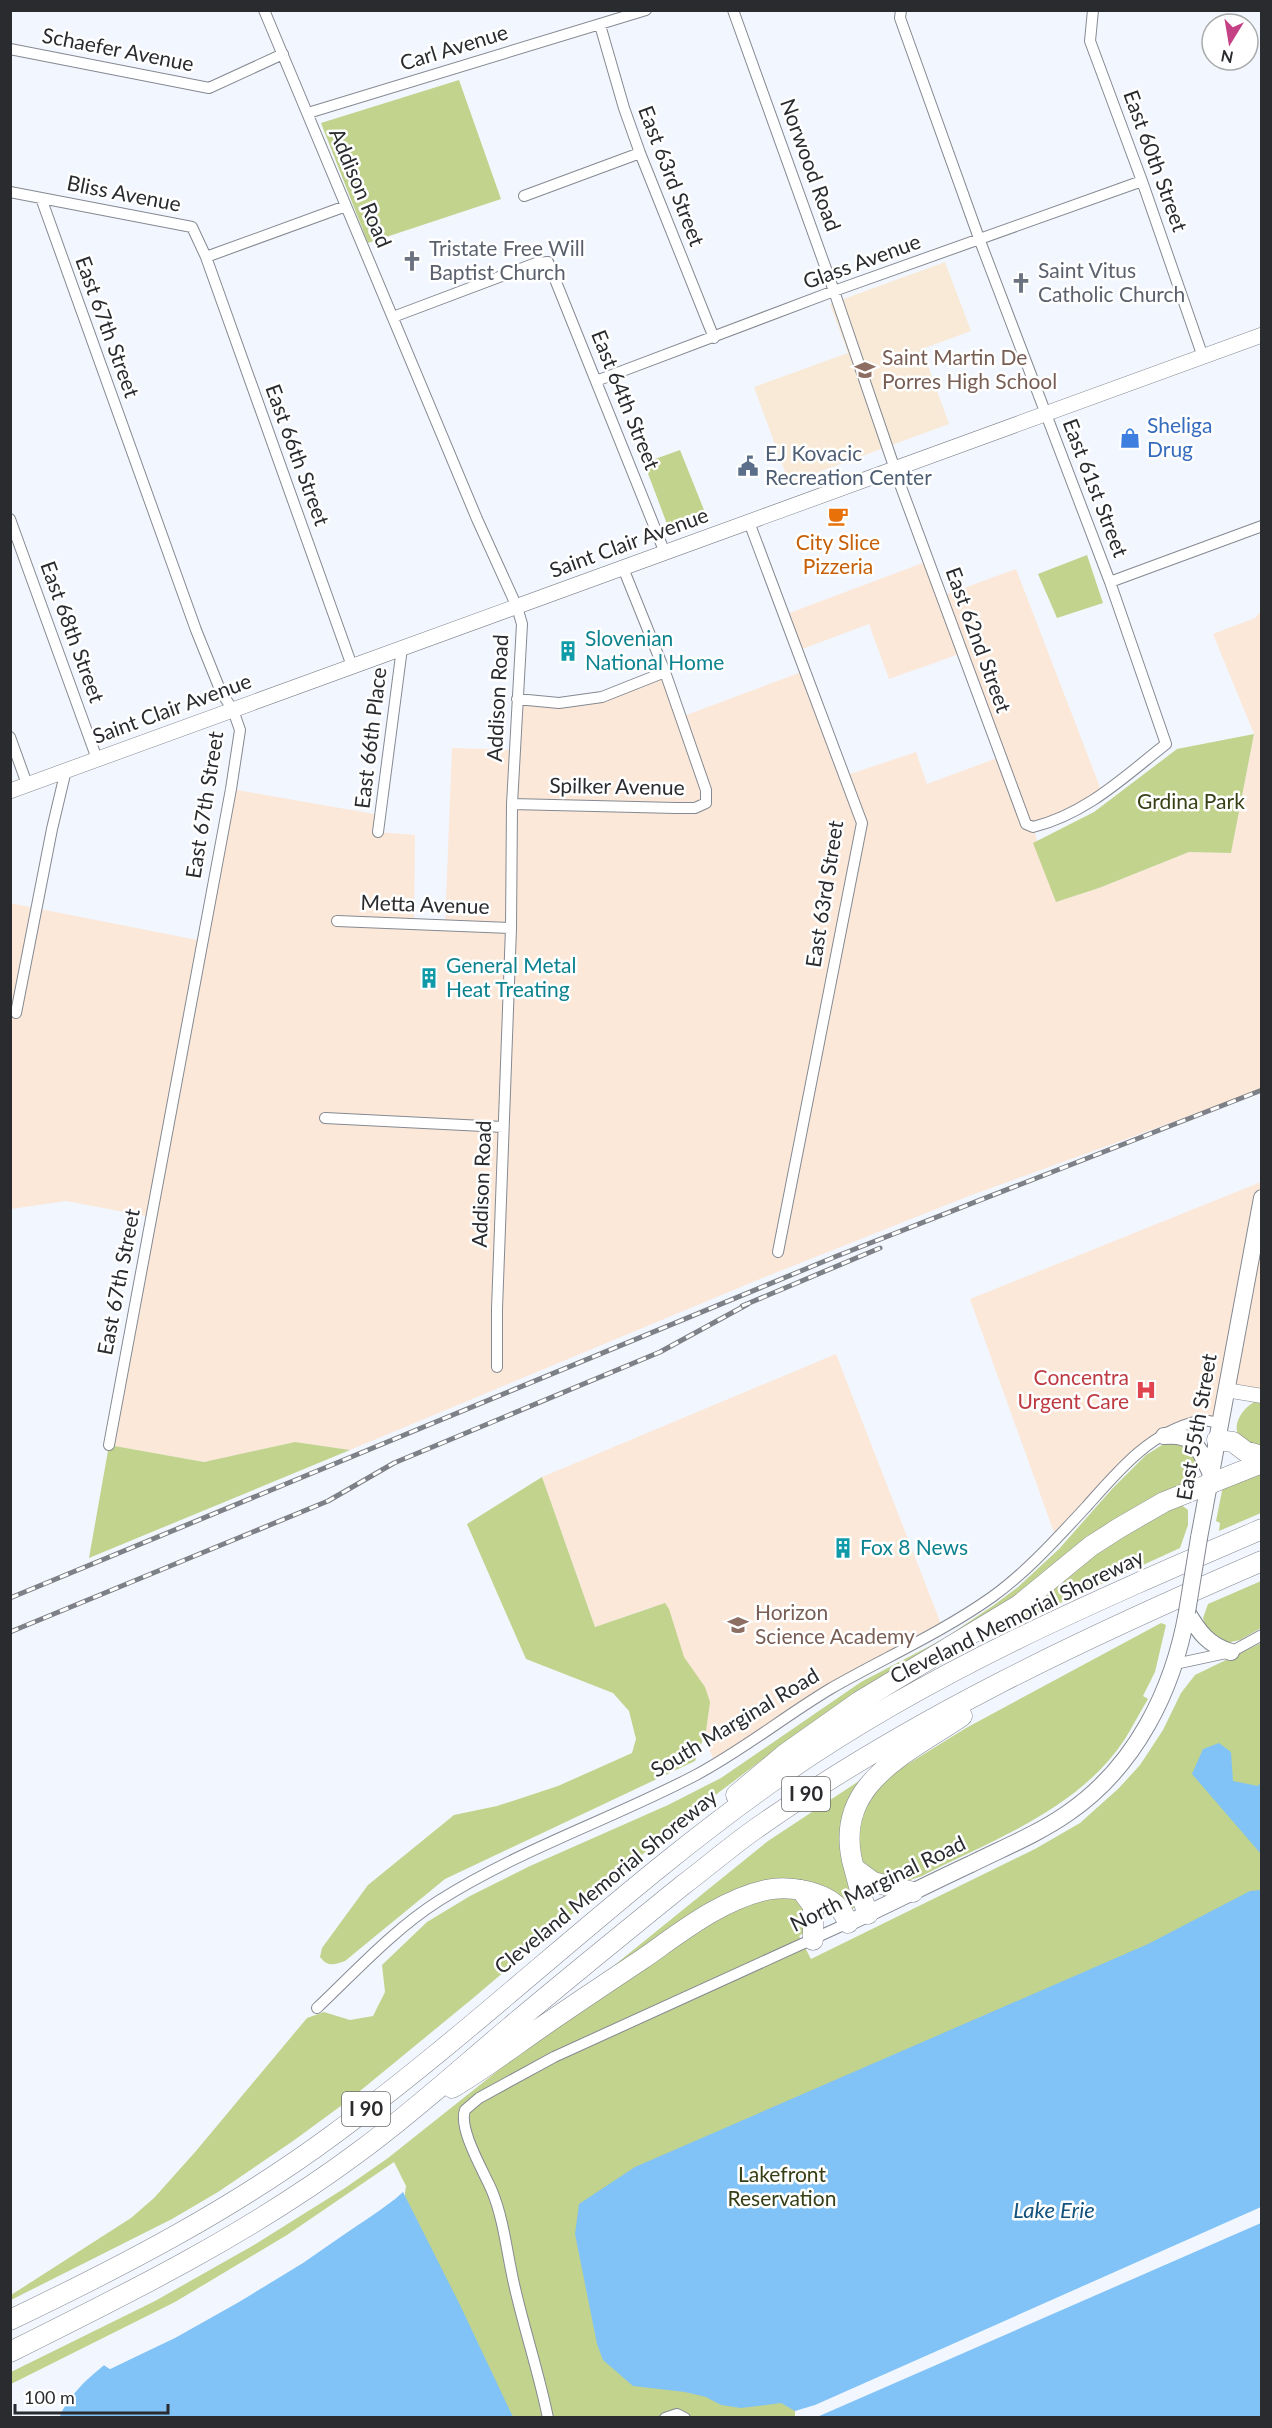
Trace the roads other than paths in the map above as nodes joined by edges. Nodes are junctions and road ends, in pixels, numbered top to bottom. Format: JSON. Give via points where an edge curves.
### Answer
{"nodes":[{"id":1,"x":264,"y":10,"type":"edge"},
{"id":2,"x":646,"y":10,"type":"edge"},
{"id":3,"x":733,"y":10,"type":"edge"},
{"id":4,"x":901,"y":10,"type":"edge"},
{"id":5,"x":1093,"y":10,"type":"edge"},
{"id":6,"x":600,"y":25,"type":"junction"},
{"id":7,"x":10,"y":49,"type":"edge"},
{"id":8,"x":283,"y":54,"type":"junction"},
{"id":9,"x":308,"y":113,"type":"junction"},
{"id":10,"x":640,"y":153,"type":"junction"},
{"id":11,"x":1142,"y":181,"type":"junction"},
{"id":12,"x":10,"y":192,"type":"edge"},
{"id":13,"x":524,"y":196,"type":"dead end"},
{"id":14,"x":41,"y":198,"type":"junction"},
{"id":15,"x":346,"y":206,"type":"junction"},
{"id":16,"x":980,"y":241,"type":"junction"},
{"id":17,"x":206,"y":257,"type":"junction"},
{"id":18,"x":834,"y":291,"type":"junction"},
{"id":19,"x":393,"y":316,"type":"junction"},
{"id":20,"x":1262,"y":335,"type":"edge"},
{"id":21,"x":714,"y":338,"type":"junction"},
{"id":22,"x":1203,"y":357,"type":"junction"},
{"id":23,"x":596,"y":381,"type":"junction"},
{"id":24,"x":1045,"y":413,"type":"junction"},
{"id":25,"x":896,"y":469,"type":"junction"},
{"id":26,"x":10,"y":519,"type":"edge"},
{"id":27,"x":749,"y":522,"type":"junction"},
{"id":28,"x":1262,"y":526,"type":"edge"},
{"id":29,"x":665,"y":553,"type":"junction"},
{"id":30,"x":623,"y":568,"type":"junction"},
{"id":31,"x":1110,"y":582,"type":"junction"},
{"id":32,"x":518,"y":607,"type":"junction"},
{"id":33,"x":402,"y":648,"type":"junction"},
{"id":34,"x":352,"y":666,"type":"junction"},
{"id":35,"x":665,"y":672,"type":"junction"},
{"id":36,"x":517,"y":699,"type":"junction"},
{"id":37,"x":233,"y":710,"type":"junction"},
{"id":38,"x":10,"y":737,"type":"edge"},
{"id":39,"x":1166,"y":744,"type":"joint"},
{"id":40,"x":97,"y":759,"type":"junction"},
{"id":41,"x":66,"y":770,"type":"junction"},
{"id":42,"x":27,"y":784,"type":"junction"},
{"id":43,"x":10,"y":791,"type":"edge"},
{"id":44,"x":512,"y":804,"type":"junction"},
{"id":45,"x":378,"y":832,"type":"dead end"},
{"id":46,"x":337,"y":921,"type":"dead end"},
{"id":47,"x":511,"y":928,"type":"junction"},
{"id":48,"x":16,"y":1013,"type":"dead end"},
{"id":49,"x":325,"y":1118,"type":"dead end"},
{"id":50,"x":503,"y":1127,"type":"junction"},
{"id":51,"x":1262,"y":1198,"type":"edge"},
{"id":52,"x":778,"y":1252,"type":"dead end"},
{"id":53,"x":496,"y":1367,"type":"dead end"},
{"id":54,"x":1226,"y":1390,"type":"junction"},
{"id":55,"x":1262,"y":1396,"type":"edge"},
{"id":56,"x":1218,"y":1431,"type":"junction"},
{"id":57,"x":1164,"y":1436,"type":"junction"},
{"id":58,"x":109,"y":1445,"type":"dead end"},
{"id":59,"x":1262,"y":1456,"type":"edge"},
{"id":60,"x":1262,"y":1462,"type":"edge"},
{"id":61,"x":1210,"y":1480,"type":"junction"},
{"id":62,"x":1262,"y":1529,"type":"edge"},
{"id":63,"x":1262,"y":1561,"type":"edge"},
{"id":64,"x":1186,"y":1617,"type":"junction"},
{"id":65,"x":1262,"y":1635,"type":"edge"},
{"id":66,"x":1231,"y":1652,"type":"junction"},
{"id":67,"x":1039,"y":1663,"type":"junction"},
{"id":68,"x":1175,"y":1664,"type":"junction"},
{"id":69,"x":685,"y":1845,"type":"junction"},
{"id":70,"x":854,"y":1868,"type":"junction"},
{"id":71,"x":801,"y":1890,"type":"junction"},
{"id":72,"x":913,"y":1892,"type":"junction"},
{"id":73,"x":868,"y":1914,"type":"junction"},
{"id":74,"x":848,"y":1923,"type":"junction"},
{"id":75,"x":813,"y":1940,"type":"junction"},
{"id":76,"x":317,"y":2008,"type":"dead end"},
{"id":77,"x":407,"y":2114,"type":"junction"},
{"id":78,"x":10,"y":2320,"type":"edge"},
{"id":79,"x":11,"y":2352,"type":"edge"},
{"id":80,"x":548,"y":2418,"type":"edge"},
{"id":81,"x":665,"y":2418,"type":"edge"},
{"id":82,"x":685,"y":2418,"type":"edge"}],
"edges":[{"from":1,"to":8,"type":"street","name":"Addison Road"},
{"from":2,"to":6,"type":"street","name":"Carl Avenue"},
{"from":3,"to":18,"type":"street","name":"Norwood Road"},
{"from":4,"to":16,"type":"street","name":"East 61st Street","via":[[900,18]]},
{"from":5,"to":11,"type":"street","name":"East 60th Street","via":[[1090,41]]},
{"from":6,"to":9,"type":"street","name":"Carl Avenue"},
{"from":6,"to":10,"type":"street","name":"East 63rd Street"},
{"from":7,"to":8,"type":"street","name":"Schaefer Avenue","via":[[209,88]]},
{"from":8,"to":9,"type":"street","name":"Addison Road"},
{"from":9,"to":15,"type":"street","name":"Addison Road"},
{"from":10,"to":13,"type":"street"},
{"from":10,"to":21,"type":"street","name":"East 63rd Street"},
{"from":11,"to":16,"type":"street","name":"Glass Avenue"},
{"from":11,"to":22,"type":"street","name":"East 60th Street"},
{"from":12,"to":14,"type":"street","name":"Bliss Avenue"},
{"from":14,"to":17,"type":"street","name":"Bliss Avenue","via":[[192,227]]},
{"from":14,"to":37,"type":"street","name":"East 67th Street","via":[[196,630],[221,692]]},
{"from":15,"to":17,"type":"street"},
{"from":15,"to":19,"type":"street","name":"Addison Road"},
{"from":16,"to":18,"type":"street","name":"Glass Avenue"},
{"from":16,"to":24,"type":"street","name":"East 61st Street"},
{"from":17,"to":34,"type":"street","name":"East 66th Street"},
{"from":18,"to":21,"type":"street","name":"Glass Avenue"},
{"from":18,"to":25,"type":"street","name":"Norwood Road"},
{"from":19,"to":23,"type":"street","name":"East 64th Street","via":[[536,263],[548,262]]},
{"from":19,"to":32,"type":"street","name":"Addison Road"},
{"from":20,"to":22,"type":"main road","name":"Saint Clair Avenue"},
{"from":21,"to":23,"type":"street","name":"Glass Avenue"},
{"from":22,"to":24,"type":"main road","name":"Saint Clair Avenue"},
{"from":23,"to":29,"type":"street","name":"East 64th Street"},
{"from":24,"to":25,"type":"main road","name":"Saint Clair Avenue"},
{"from":24,"to":31,"type":"street","name":"East 61st Street"},
{"from":25,"to":27,"type":"main road","name":"Saint Clair Avenue"},
{"from":25,"to":39,"type":"street","name":"East 62nd Street","via":[[1026,824],[1039,826],[1085,806]]},
{"from":26,"to":40,"type":"street","name":"East 68th Street"},
{"from":27,"to":29,"type":"main road","name":"Saint Clair Avenue"},
{"from":27,"to":52,"type":"street","name":"East 63rd Street","via":[[861,823]]},
{"from":28,"to":31,"type":"street"},
{"from":29,"to":30,"type":"main road","name":"Saint Clair Avenue"},
{"from":30,"to":32,"type":"main road","name":"Saint Clair Avenue"},
{"from":30,"to":35,"type":"street"},
{"from":31,"to":39,"type":"street","name":"East 61st Street"},
{"from":32,"to":33,"type":"main road","name":"Saint Clair Avenue"},
{"from":32,"to":36,"type":"street","name":"Addison Road","via":[[522,624]]},
{"from":33,"to":34,"type":"main road","name":"Saint Clair Avenue"},
{"from":33,"to":45,"type":"street","name":"East 66th Place"},
{"from":34,"to":37,"type":"main road","name":"Saint Clair Avenue"},
{"from":35,"to":36,"type":"street","via":[[602,697],[559,703]]},
{"from":35,"to":44,"type":"street","name":"Spilker Avenue","via":[[706,790],[706,802],[695,808]]},
{"from":36,"to":44,"type":"street","name":"Addison Road"},
{"from":37,"to":40,"type":"main road","name":"Saint Clair Avenue"},
{"from":37,"to":58,"type":"street","name":"East 67th Street","via":[[240,730],[231,789]]},
{"from":38,"to":42,"type":"street"},
{"from":40,"to":41,"type":"main road","name":"Saint Clair Avenue"},
{"from":41,"to":42,"type":"main road","name":"Saint Clair Avenue"},
{"from":41,"to":48,"type":"street"},
{"from":42,"to":43,"type":"main road","name":"Saint Clair Avenue"},
{"from":44,"to":47,"type":"street","name":"Addison Road"},
{"from":46,"to":47,"type":"street","name":"Metta Avenue"},
{"from":47,"to":50,"type":"street","name":"Addison Road"},
{"from":49,"to":50,"type":"street"},
{"from":50,"to":53,"type":"street","name":"Addison Road"},
{"from":51,"to":54,"type":"main road","name":"East 55th Street"},
{"from":54,"to":55,"type":"street"},
{"from":54,"to":56,"type":"main road","name":"East 55th Street"},
{"from":56,"to":57,"type":"street","name":"South Marginal Road","via":[[1201,1420]]},
{"from":56,"to":59,"type":"highway","via":[[1252,1454]]},
{"from":56,"to":61,"type":"main road","name":"East 55th Street"},
{"from":57,"to":61,"type":"main road","via":[[1190,1439],[1199,1449]]},
{"from":57,"to":76,"type":"street","name":"South Marginal Road","via":[[1131,1457],[1034,1561],[994,1596],[943,1629],[831,1689],[699,1774],[541,1846],[438,1901],[398,1930]]},
{"from":60,"to":61,"type":"highway"},
{"from":61,"to":64,"type":"main road","name":"East 55th Street","bridge":true},
{"from":61,"to":69,"type":"highway","via":[[1119,1528],[1019,1605],[860,1701],[747,1784]]},
{"from":62,"to":69,"type":"highway","name":"Cleveland Memorial Shoreway","number":"I 90","via":[[1129,1586],[974,1660],[820,1749]]},
{"from":63,"to":67,"type":"highway","number":"I 90"},
{"from":64,"to":66,"type":"main road","via":[[1214,1646]]},
{"from":64,"to":68,"type":"main road","name":"East 55th Street"},
{"from":65,"to":66,"type":"street"},
{"from":66,"to":68,"type":"street"},
{"from":67,"to":70,"type":"highway","via":[[870,1782],[850,1820]]},
{"from":67,"to":77,"type":"highway","number":"I 90","via":[[888,1743],[752,1831],[573,1973]]},
{"from":68,"to":72,"type":"main road","name":"North Marginal Road","via":[[1156,1712],[1138,1741],[1109,1777],[1080,1804],[1023,1838]]},
{"from":69,"to":78,"type":"highway","name":"Cleveland Memorial Shoreway","number":"I 90","via":[[421,2065],[278,2174],[132,2261]]},
{"from":70,"to":72,"type":"highway","via":[[873,1882]]},
{"from":70,"to":73,"type":"highway"},
{"from":71,"to":74,"type":"highway","via":[[841,1909]]},
{"from":71,"to":75,"type":"highway","via":[[813,1906]]},
{"from":71,"to":77,"type":"highway","via":[[770,1889],[714,1912],[544,2025],[487,2068]]},
{"from":72,"to":73,"type":"main road","name":"North Marginal Road"},
{"from":73,"to":74,"type":"main road","name":"North Marginal Road"},
{"from":74,"to":75,"type":"street","name":"North Marginal Road"},
{"from":75,"to":80,"type":"street","name":"North Marginal Road","via":[[520,2074],[465,2110],[466,2131],[497,2205]]},
{"from":77,"to":79,"type":"highway","number":"I 90","via":[[305,2190],[168,2273]]},
{"from":81,"to":82,"type":"street","via":[[677,2414]]}]}
